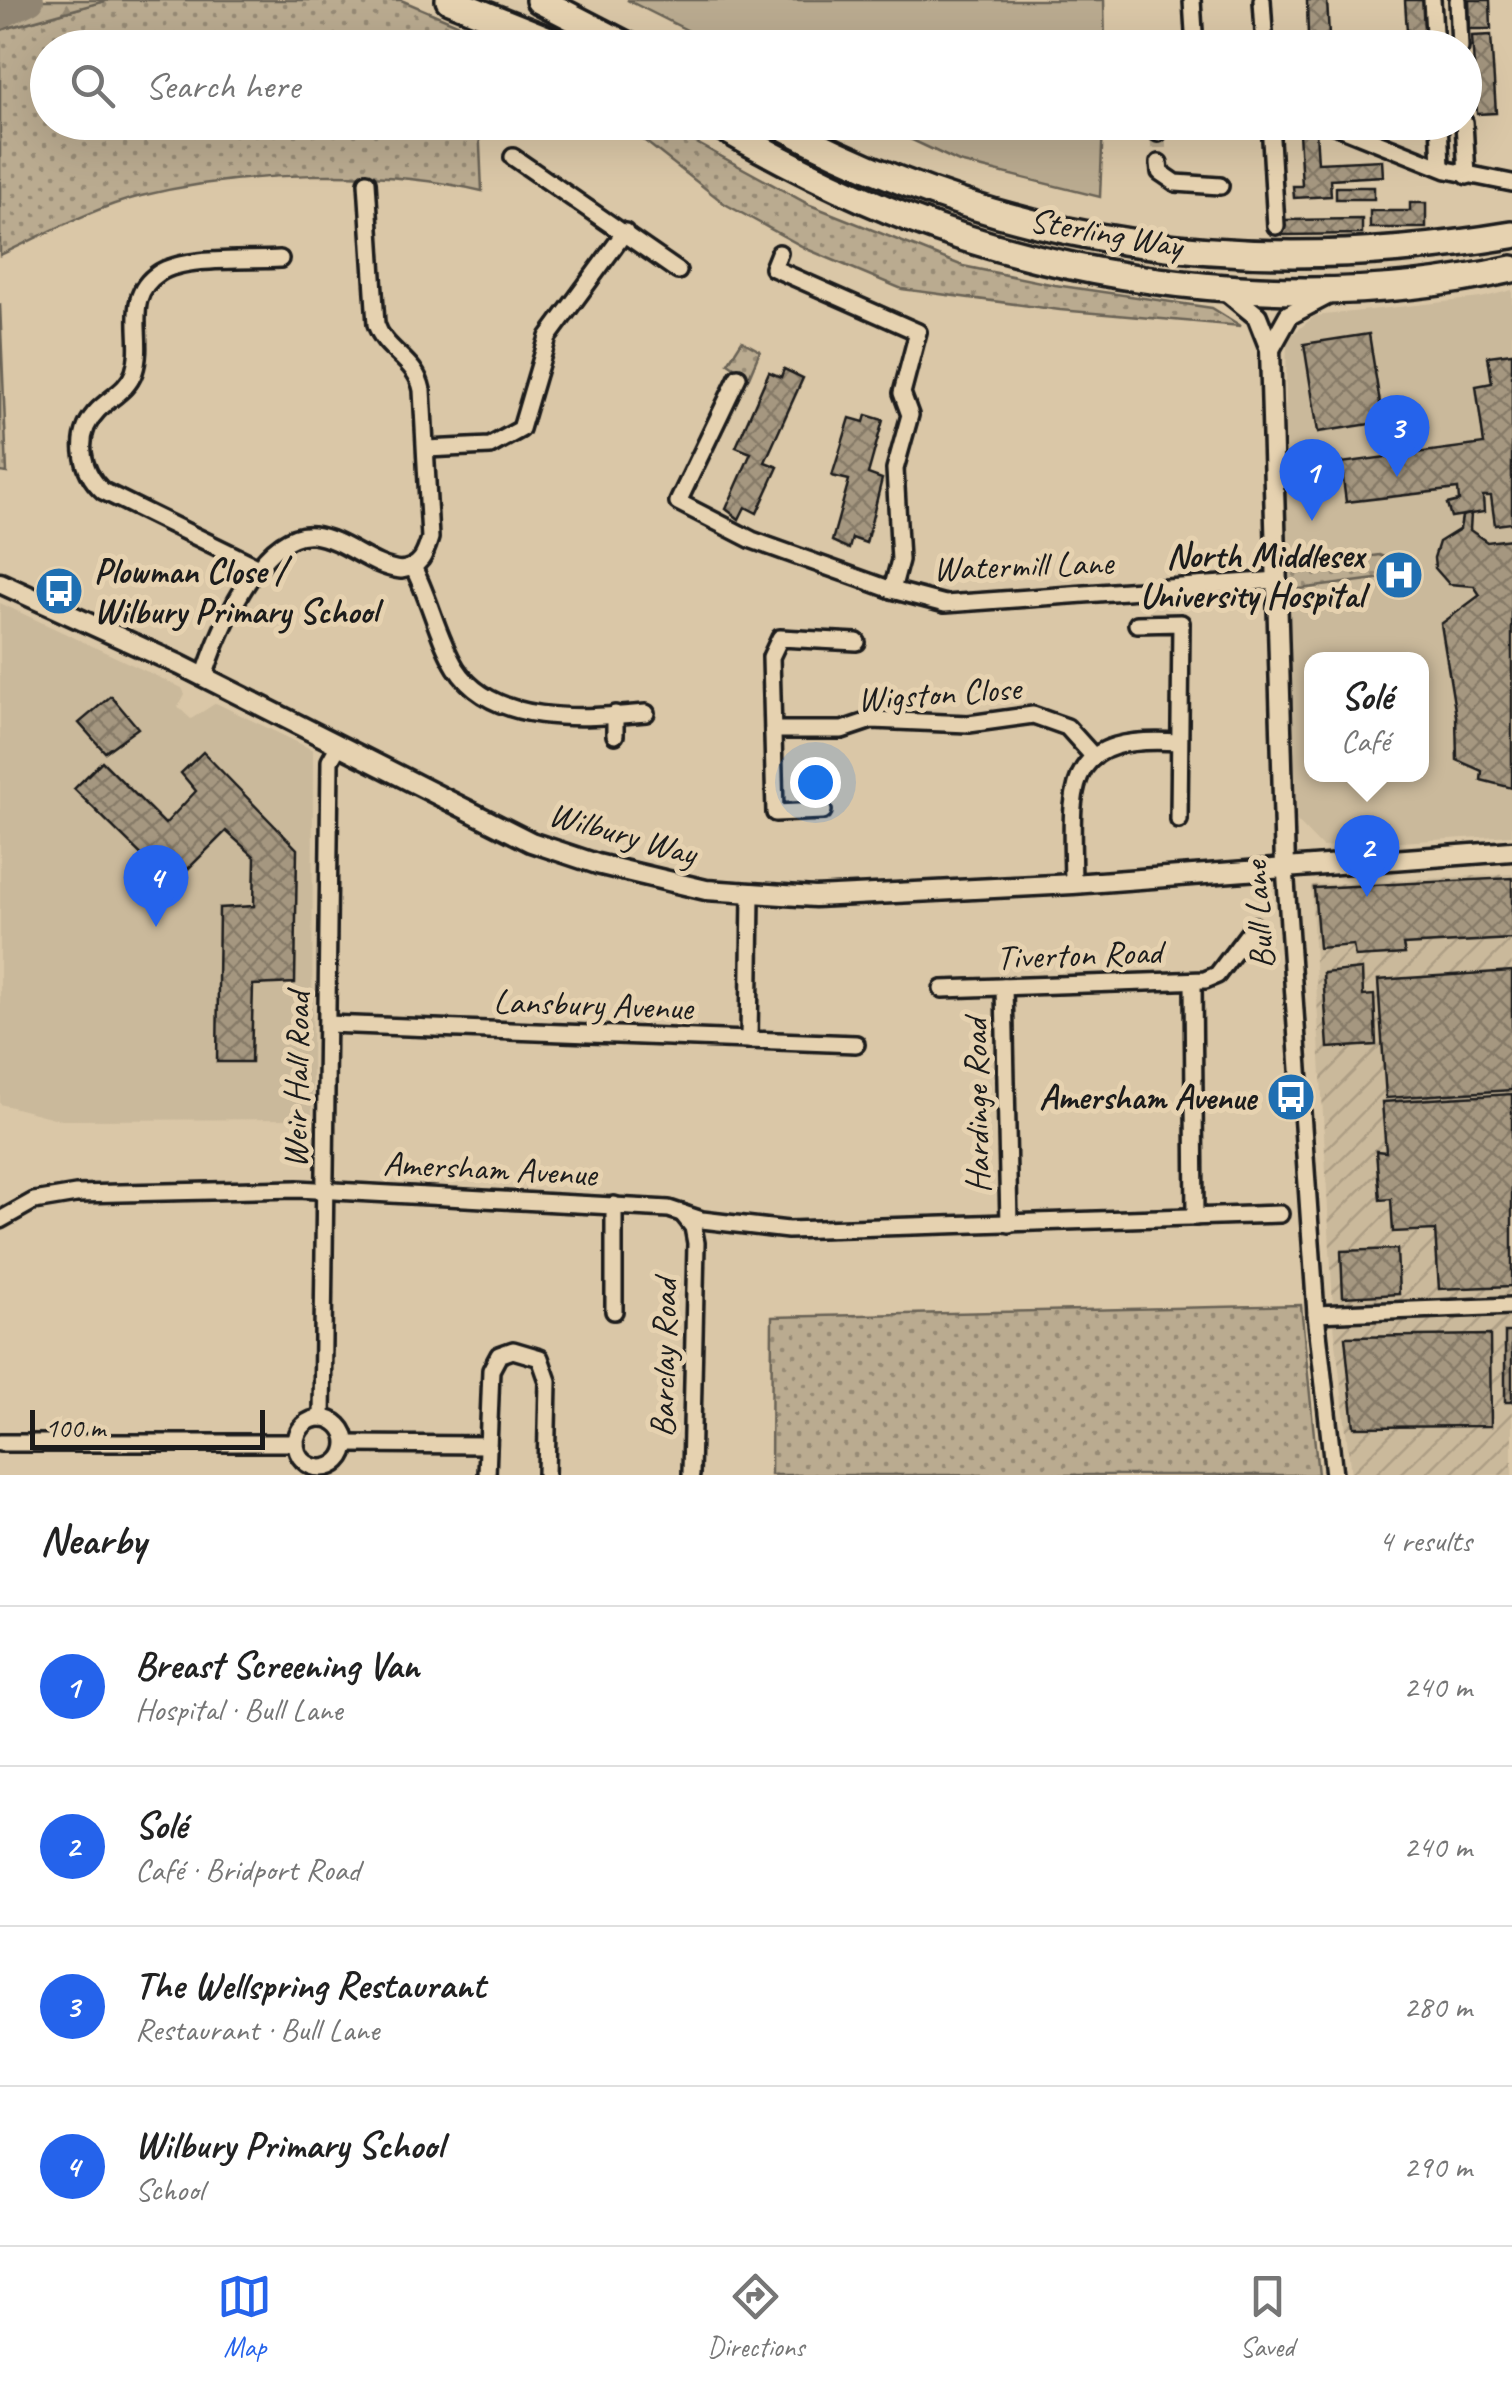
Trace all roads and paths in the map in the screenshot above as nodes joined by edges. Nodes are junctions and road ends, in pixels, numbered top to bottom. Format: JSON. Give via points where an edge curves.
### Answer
{"nodes":[{"id":1,"x":449,"y":0,"type":"edge"},
{"id":2,"x":490,"y":0,"type":"edge"},
{"id":3,"x":540,"y":0,"type":"edge"},
{"id":4,"x":560,"y":0,"type":"edge"},
{"id":5,"x":1192,"y":0,"type":"edge"},
{"id":6,"x":1262,"y":0,"type":"edge"},
{"id":7,"x":1432,"y":0,"type":"edge"},
{"id":8,"x":1458,"y":0,"type":"edge"},
{"id":9,"x":524,"y":30,"type":"edge"},
{"id":10,"x":546,"y":30,"type":"edge"},
{"id":11,"x":599,"y":30,"type":"edge"},
{"id":12,"x":607,"y":30,"type":"edge"},
{"id":13,"x":1194,"y":30,"type":"edge"},
{"id":14,"x":1264,"y":30,"type":"edge"},
{"id":15,"x":1434,"y":30,"type":"edge"},
{"id":16,"x":1459,"y":30,"type":"edge"},
{"id":17,"x":747,"y":140,"type":"edge"},
{"id":18,"x":811,"y":140,"type":"edge"},
{"id":19,"x":1271,"y":140,"type":"edge"},
{"id":20,"x":1373,"y":140,"type":"edge"},
{"id":21,"x":1439,"y":140,"type":"edge"},
{"id":22,"x":1465,"y":140,"type":"edge"},
{"id":23,"x":512,"y":158,"type":"dead end"},
{"id":24,"x":1159,"y":163,"type":"dead end"},
{"id":25,"x":1441,"y":167,"type":"junction"},
{"id":26,"x":1467,"y":176,"type":"junction"},
{"id":27,"x":367,"y":182,"type":"dead end"},
{"id":28,"x":1512,"y":183,"type":"edge"},
{"id":29,"x":1220,"y":186,"type":"dead end"},
{"id":30,"x":1276,"y":226,"type":"dead end"},
{"id":31,"x":624,"y":232,"type":"junction"},
{"id":32,"x":1512,"y":235,"type":"edge"},
{"id":33,"x":779,"y":253,"type":"dead end"},
{"id":34,"x":280,"y":259,"type":"dead end"},
{"id":35,"x":1512,"y":269,"type":"edge"},
{"id":36,"x":678,"y":271,"type":"dead end"},
{"id":37,"x":1219,"y":286,"type":"junction"},
{"id":38,"x":1343,"y":289,"type":"junction"},
{"id":39,"x":1270,"y":349,"type":"junction"},
{"id":40,"x":738,"y":377,"type":"dead end"},
{"id":41,"x":426,"y":449,"type":"junction"},
{"id":42,"x":258,"y":567,"type":"junction"},
{"id":43,"x":413,"y":567,"type":"junction"},
{"id":44,"x":1278,"y":580,"type":"junction"},
{"id":45,"x":0,"y":583,"type":"edge"},
{"id":46,"x":892,"y":590,"type":"junction"},
{"id":47,"x":1136,"y":624,"type":"dead end"},
{"id":48,"x":856,"y":642,"type":"dead end"},
{"id":49,"x":204,"y":678,"type":"junction"},
{"id":50,"x":646,"y":712,"type":"dead end"},
{"id":51,"x":615,"y":714,"type":"junction"},
{"id":52,"x":773,"y":730,"type":"junction"},
{"id":53,"x":616,"y":735,"type":"dead end"},
{"id":54,"x":1178,"y":742,"type":"junction"},
{"id":55,"x":338,"y":745,"type":"junction"},
{"id":56,"x":1094,"y":757,"type":"junction"},
{"id":57,"x":823,"y":811,"type":"dead end"},
{"id":58,"x":1179,"y":820,"type":"dead end"},
{"id":59,"x":1512,"y":851,"type":"edge"},
{"id":60,"x":1286,"y":867,"type":"junction"},
{"id":61,"x":1073,"y":884,"type":"junction"},
{"id":62,"x":751,"y":895,"type":"junction"},
{"id":63,"x":1254,"y":926,"type":"dead end"},
{"id":64,"x":1216,"y":976,"type":"junction"},
{"id":65,"x":1193,"y":981,"type":"junction"},
{"id":66,"x":1004,"y":987,"type":"junction"},
{"id":67,"x":942,"y":989,"type":"dead end"},
{"id":68,"x":1192,"y":1015,"type":"junction"},
{"id":69,"x":327,"y":1024,"type":"junction"},
{"id":70,"x":749,"y":1040,"type":"junction"},
{"id":71,"x":856,"y":1044,"type":"dead end"},
{"id":72,"x":324,"y":1190,"type":"junction"},
{"id":73,"x":614,"y":1205,"type":"junction"},
{"id":74,"x":680,"y":1211,"type":"junction"},
{"id":75,"x":1280,"y":1214,"type":"dead end"},
{"id":76,"x":1196,"y":1217,"type":"junction"},
{"id":77,"x":0,"y":1220,"type":"edge"},
{"id":78,"x":730,"y":1224,"type":"junction"},
{"id":79,"x":1009,"y":1224,"type":"junction"},
{"id":80,"x":696,"y":1243,"type":"junction"},
{"id":81,"x":1512,"y":1306,"type":"edge"},
{"id":82,"x":614,"y":1311,"type":"dead end"},
{"id":83,"x":1316,"y":1314,"type":"junction"},
{"id":84,"x":322,"y":1418,"type":"junction"},
{"id":85,"x":296,"y":1443,"type":"junction"},
{"id":86,"x":0,"y":1444,"type":"edge"},
{"id":87,"x":347,"y":1444,"type":"junction"},
{"id":88,"x":486,"y":1445,"type":"junction"},
{"id":89,"x":321,"y":1472,"type":"edge"},
{"id":90,"x":487,"y":1475,"type":"edge"},
{"id":91,"x":546,"y":1475,"type":"edge"},
{"id":92,"x":690,"y":1475,"type":"edge"},
{"id":93,"x":1334,"y":1475,"type":"edge"}],
"edges":[{"from":1,"to":9,"type":"highway"},
{"from":2,"to":10,"type":"highway"},
{"from":3,"to":11,"type":"highway"},
{"from":4,"to":12,"type":"highway"},
{"from":5,"to":13,"type":"street"},
{"from":6,"to":14,"type":"street"},
{"from":7,"to":15,"type":"street"},
{"from":8,"to":16,"type":"street"},
{"from":17,"to":37,"type":"highway","name":"Sterling Way","via":[[857,198],[964,238],[1063,264]]},
{"from":18,"to":32,"type":"highway","name":"Sterling Way","via":[[949,200],[1152,247],[1357,256]]},
{"from":19,"to":30,"type":"street"},
{"from":20,"to":25,"type":"street"},
{"from":21,"to":25,"type":"street"},
{"from":22,"to":26,"type":"street"},
{"from":23,"to":31,"type":"street"},
{"from":24,"to":29,"type":"street","via":[[1176,184]]},
{"from":25,"to":26,"type":"street"},
{"from":26,"to":28,"type":"street"},
{"from":27,"to":41,"type":"street","via":[[376,324],[420,378]]},
{"from":31,"to":36,"type":"street"},
{"from":31,"to":41,"type":"street","via":[[548,337],[521,429],[490,446]]},
{"from":33,"to":46,"type":"street","name":"Watermill Lane","via":[[773,268],[918,332],[902,393],[910,415],[895,469],[900,551]]},
{"from":34,"to":42,"type":"street","via":[[185,264],[149,281],[135,310],[134,374],[90,420],[82,454],[90,480],[103,491]]},
{"from":35,"to":38,"type":"highway","name":"Sterling Way"},
{"from":37,"to":38,"type":"highway","name":"Sterling Way"},
{"from":37,"to":39,"type":"street","via":[[1257,316]]},
{"from":38,"to":39,"type":"street","via":[[1290,315]]},
{"from":39,"to":44,"type":"street","name":"Bull Lane"},
{"from":40,"to":46,"type":"street","name":"Watermill Lane","via":[[678,502],[752,540]]},
{"from":41,"to":43,"type":"street","via":[[430,538]]},
{"from":42,"to":43,"type":"street","via":[[306,535],[393,570]]},
{"from":42,"to":49,"type":"street"},
{"from":43,"to":51,"type":"street","via":[[470,684],[517,710]]},
{"from":44,"to":46,"type":"street","name":"Watermill Lane","via":[[945,604]]},
{"from":44,"to":60,"type":"street","name":"Bull Lane"},
{"from":45,"to":49,"type":"street","name":"Wilbury Way"},
{"from":47,"to":54,"type":"street","via":[[1180,623]]},
{"from":48,"to":52,"type":"street","name":"Wigston Close","via":[[780,638],[771,656]]},
{"from":49,"to":55,"type":"street","name":"Wilbury Way"},
{"from":50,"to":51,"type":"street"},
{"from":51,"to":53,"type":"street"},
{"from":52,"to":56,"type":"street","name":"Wigston Close","via":[[1033,716],[1067,727]]},
{"from":52,"to":57,"type":"street","name":"Wigston Close","via":[[775,812]]},
{"from":54,"to":56,"type":"street","via":[[1126,739]]},
{"from":54,"to":58,"type":"street"},
{"from":55,"to":62,"type":"street","name":"Wilbury Way","via":[[531,842],[667,882]]},
{"from":55,"to":69,"type":"street","name":"Weir Hall Road","via":[[330,761]]},
{"from":56,"to":61,"type":"street","via":[[1074,794]]},
{"from":59,"to":60,"type":"street","name":"Wilbury Way"},
{"from":60,"to":61,"type":"street","name":"Wilbury Way"},
{"from":60,"to":83,"type":"street","name":"Bull Lane"},
{"from":61,"to":62,"type":"street","name":"Wilbury Way"},
{"from":62,"to":70,"type":"street"},
{"from":63,"to":64,"type":"street","name":"Tiverton Road"},
{"from":64,"to":65,"type":"street","name":"Tiverton Road"},
{"from":64,"to":68,"type":"street","name":"Tiverton Road"},
{"from":65,"to":66,"type":"street","name":"Tiverton Road"},
{"from":65,"to":68,"type":"street"},
{"from":66,"to":67,"type":"street","name":"Tiverton Road"},
{"from":66,"to":79,"type":"street","name":"Hardinge Road"},
{"from":68,"to":76,"type":"street"},
{"from":69,"to":70,"type":"street","name":"Lansbury Avenue"},
{"from":69,"to":72,"type":"street","name":"Weir Hall Road"},
{"from":70,"to":71,"type":"street","name":"Lansbury Avenue"},
{"from":72,"to":73,"type":"street","name":"Amersham Avenue"},
{"from":72,"to":77,"type":"street","name":"Amersham Avenue","via":[[76,1194],[34,1201]]},
{"from":72,"to":84,"type":"street","name":"Weir Hall Road"},
{"from":73,"to":74,"type":"street","name":"Amersham Avenue"},
{"from":73,"to":82,"type":"street"},
{"from":74,"to":78,"type":"street","name":"Amersham Avenue"},
{"from":74,"to":80,"type":"street","name":"Barclay Road"},
{"from":75,"to":76,"type":"street","name":"Amersham Avenue"},
{"from":76,"to":79,"type":"street","name":"Amersham Avenue"},
{"from":78,"to":79,"type":"street","name":"Amersham Avenue","via":[[788,1230]]},
{"from":78,"to":80,"type":"street","name":"Barclay Road","via":[[704,1229]]},
{"from":80,"to":92,"type":"street","name":"Barclay Road"},
{"from":81,"to":83,"type":"street"},
{"from":83,"to":93,"type":"street","name":"Bull Lane"},
{"from":84,"to":85,"type":"street","via":[[302,1426]]},
{"from":84,"to":87,"type":"street","via":[[338,1424]]},
{"from":85,"to":86,"type":"street"},
{"from":85,"to":89,"type":"street","via":[[304,1462]]},
{"from":87,"to":88,"type":"street"},
{"from":87,"to":89,"type":"street","via":[[340,1461]]},
{"from":88,"to":90,"type":"street"},
{"from":88,"to":91,"type":"street","via":[[493,1363],[506,1351],[530,1352],[547,1374]]}]}
